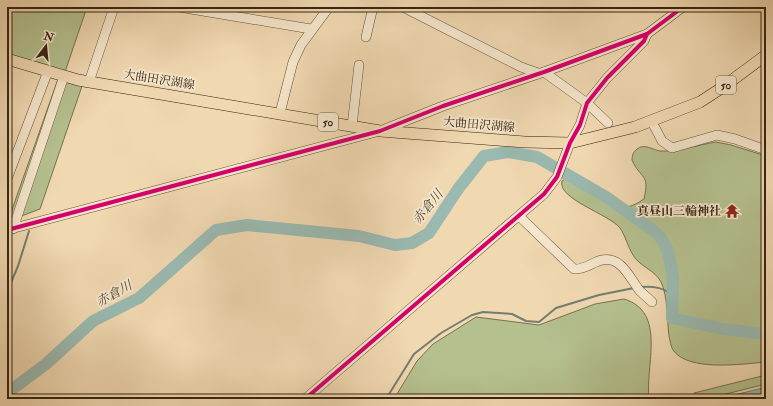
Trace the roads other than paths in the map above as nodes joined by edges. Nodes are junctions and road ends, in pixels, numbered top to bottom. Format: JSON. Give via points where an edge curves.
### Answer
{"nodes":[{"id":1,"x":114,"y":7,"type":"edge"},
{"id":2,"x":179,"y":7,"type":"edge"},
{"id":3,"x":329,"y":7,"type":"edge"},
{"id":4,"x":373,"y":7,"type":"edge"},
{"id":5,"x":404,"y":7,"type":"edge"},
{"id":6,"x":683,"y":7,"type":"edge"},
{"id":7,"x":311,"y":29,"type":"junction"},
{"id":8,"x":647,"y":34,"type":"junction"},
{"id":9,"x":366,"y":37,"type":"dead end"},
{"id":10,"x":766,"y":55,"type":"edge"},
{"id":11,"x":7,"y":59,"type":"edge"},
{"id":12,"x":359,"y":65,"type":"dead end"},
{"id":13,"x":48,"y":71,"type":"junction"},
{"id":14,"x":541,"y":73,"type":"junction"},
{"id":15,"x":64,"y":76,"type":"junction"},
{"id":16,"x":89,"y":82,"type":"junction"},
{"id":17,"x":586,"y":104,"type":"junction"},
{"id":18,"x":280,"y":113,"type":"junction"},
{"id":19,"x":652,"y":122,"type":"junction"},
{"id":20,"x":608,"y":123,"type":"dead end"},
{"id":21,"x":352,"y":126,"type":"junction"},
{"id":22,"x":380,"y":131,"type":"junction"},
{"id":23,"x":570,"y":143,"type":"junction"},
{"id":24,"x":766,"y":150,"type":"edge"},
{"id":25,"x":7,"y":179,"type":"edge"},
{"id":26,"x":519,"y":216,"type":"junction"},
{"id":27,"x":10,"y":230,"type":"edge"},
{"id":28,"x":652,"y":302,"type":"dead end"},
{"id":29,"x":305,"y":399,"type":"edge"}],
"edges":[{"from":1,"to":16,"type":"street"},
{"from":2,"to":7,"type":"street"},
{"from":3,"to":7,"type":"street"},
{"from":4,"to":9,"type":"street"},
{"from":5,"to":14,"type":"street","via":[[521,67]]},
{"from":6,"to":8,"type":"street"},
{"from":7,"to":18,"type":"street","via":[[293,62]]},
{"from":8,"to":14,"type":"street"},
{"from":8,"to":17,"type":"street","via":[[644,41],[607,78]]},
{"from":10,"to":19,"type":"main road","name":"大曲田沢湖線","number":"50","via":[[700,102]]},
{"from":11,"to":13,"type":"main road","name":"大曲田沢湖線","number":"50"},
{"from":12,"to":21,"type":"street"},
{"from":13,"to":15,"type":"main road","name":"大曲田沢湖線","number":"50"},
{"from":13,"to":25,"type":"street"},
{"from":14,"to":17,"type":"street"},
{"from":14,"to":22,"type":"street","via":[[443,106]]},
{"from":15,"to":16,"type":"main road","name":"大曲田沢湖線","number":"50"},
{"from":15,"to":27,"type":"street"},
{"from":16,"to":18,"type":"main road","name":"大曲田沢湖線","number":"50"},
{"from":17,"to":20,"type":"street"},
{"from":17,"to":23,"type":"street","via":[[580,125]]},
{"from":18,"to":21,"type":"main road","name":"大曲田沢湖線","number":"50"},
{"from":19,"to":23,"type":"main road","name":"大曲田沢湖線","number":"50"},
{"from":19,"to":24,"type":"street","via":[[662,141],[672,148],[717,135]]},
{"from":21,"to":22,"type":"main road","name":"大曲田沢湖線","number":"50"},
{"from":22,"to":23,"type":"main road","name":"大曲田沢湖線","number":"50"},
{"from":22,"to":27,"type":"street"},
{"from":23,"to":26,"type":"street","via":[[557,177],[544,194]]},
{"from":26,"to":28,"type":"street","via":[[574,269],[579,270],[601,260],[617,262]]},
{"from":26,"to":29,"type":"street"}]}
